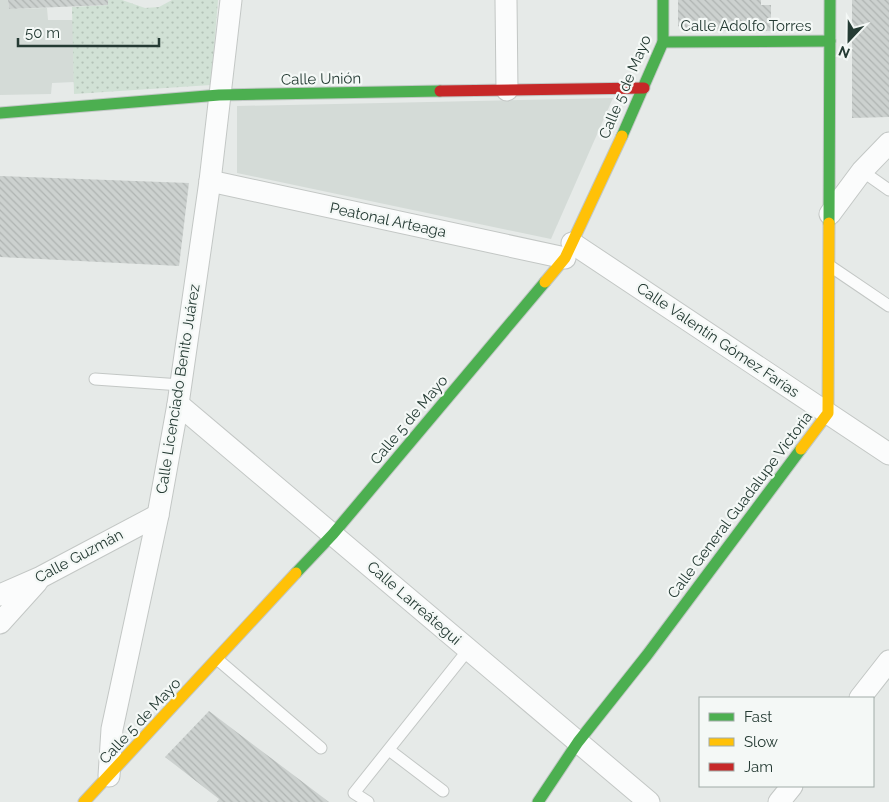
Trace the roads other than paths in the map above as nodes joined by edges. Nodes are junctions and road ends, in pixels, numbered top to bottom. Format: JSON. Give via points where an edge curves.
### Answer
{"nodes":[{"id":1,"x":231,"y":0,"type":"edge"},
{"id":2,"x":506,"y":0,"type":"edge"},
{"id":3,"x":663,"y":0,"type":"edge"},
{"id":4,"x":830,"y":0,"type":"edge"},
{"id":5,"x":830,"y":41,"type":"junction"},
{"id":6,"x":663,"y":42,"type":"junction"},
{"id":7,"x":644,"y":88,"type":"junction"},
{"id":8,"x":507,"y":90,"type":"junction"},
{"id":9,"x":219,"y":95,"type":"junction"},
{"id":10,"x":0,"y":113,"type":"edge"},
{"id":11,"x":889,"y":143,"type":"edge"},
{"id":12,"x":862,"y":171,"type":"junction"},
{"id":13,"x":210,"y":181,"type":"junction"},
{"id":14,"x":889,"y":190,"type":"edge"},
{"id":15,"x":830,"y":214,"type":"junction"},
{"id":16,"x":568,"y":251,"type":"junction"},
{"id":17,"x":829,"y":265,"type":"junction"},
{"id":18,"x":889,"y":306,"type":"edge"},
{"id":19,"x":95,"y":379,"type":"dead end"},
{"id":20,"x":179,"y":394,"type":"junction"},
{"id":21,"x":828,"y":413,"type":"junction"},
{"id":22,"x":889,"y":454,"type":"edge"},
{"id":23,"x":158,"y":515,"type":"junction"},
{"id":24,"x":333,"y":534,"type":"junction"},
{"id":25,"x":41,"y":577,"type":"junction"},
{"id":26,"x":0,"y":595,"type":"edge"},
{"id":27,"x":0,"y":623,"type":"edge"},
{"id":28,"x":468,"y":650,"type":"junction"},
{"id":29,"x":217,"y":659,"type":"junction"},
{"id":30,"x":889,"y":661,"type":"edge"},
{"id":31,"x":861,"y":697,"type":"edge"},
{"id":32,"x":578,"y":742,"type":"junction"},
{"id":33,"x":321,"y":748,"type":"dead end"},
{"id":34,"x":389,"y":750,"type":"junction"},
{"id":35,"x":109,"y":776,"type":"junction"},
{"id":36,"x":791,"y":787,"type":"edge"},
{"id":37,"x":443,"y":791,"type":"dead end"},
{"id":38,"x":84,"y":802,"type":"edge"},
{"id":39,"x":368,"y":802,"type":"edge"},
{"id":40,"x":538,"y":802,"type":"edge"},
{"id":41,"x":649,"y":802,"type":"edge"},
{"id":42,"x":779,"y":802,"type":"edge"}],
"edges":[{"from":1,"to":9,"type":"street","name":"Calle Licenciado Benito Juárez"},
{"from":2,"to":8,"type":"street"},
{"from":3,"to":6,"type":"street","name":"Calle 5 de Mayo"},
{"from":4,"to":5,"type":"street","name":"Calle General Guadalupe Victoria"},
{"from":5,"to":6,"type":"street","name":"Calle Adolfo Torres"},
{"from":5,"to":15,"type":"street","name":"Calle General Guadalupe Victoria"},
{"from":6,"to":7,"type":"street","name":"Calle 5 de Mayo"},
{"from":7,"to":8,"type":"street","name":"Calle Unión"},
{"from":7,"to":16,"type":"street","name":"Calle 5 de Mayo"},
{"from":8,"to":9,"type":"street","name":"Calle Unión"},
{"from":9,"to":10,"type":"street","name":"Calle Unión"},
{"from":9,"to":13,"type":"street","name":"Calle Licenciado Benito Juárez"},
{"from":11,"to":12,"type":"street"},
{"from":12,"to":14,"type":"lane"},
{"from":12,"to":15,"type":"street"},
{"from":13,"to":16,"type":"street","name":"Peatonal Arteaga"},
{"from":13,"to":20,"type":"street","name":"Calle Licenciado Benito Juárez"},
{"from":15,"to":17,"type":"street","name":"Calle General Guadalupe Victoria"},
{"from":16,"to":21,"type":"street","name":"Calle Valentín Gómez Farías"},
{"from":16,"to":24,"type":"street","name":"Calle 5 de Mayo"},
{"from":17,"to":18,"type":"lane"},
{"from":17,"to":21,"type":"street","name":"Calle General Guadalupe Victoria"},
{"from":19,"to":20,"type":"lane"},
{"from":20,"to":23,"type":"street","name":"Calle Licenciado Benito Juárez"},
{"from":20,"to":24,"type":"street","name":"Calle Larreátegui"},
{"from":21,"to":22,"type":"street","name":"Calle Valentín Gómez Farías"},
{"from":21,"to":32,"type":"street","name":"Calle General Guadalupe Victoria"},
{"from":23,"to":25,"type":"street","name":"Calle Guzmán"},
{"from":23,"to":35,"type":"street","name":"Calle Licenciado Benito Juárez","via":[[112,730]]},
{"from":24,"to":28,"type":"street","name":"Calle Larreátegui"},
{"from":24,"to":29,"type":"street","name":"Calle 5 de Mayo"},
{"from":25,"to":26,"type":"street","name":"Calle Guzmán"},
{"from":25,"to":27,"type":"street"},
{"from":28,"to":32,"type":"street","name":"Calle Larreátegui"},
{"from":28,"to":34,"type":"lane"},
{"from":29,"to":33,"type":"lane"},
{"from":29,"to":35,"type":"street","name":"Calle 5 de Mayo"},
{"from":30,"to":31,"type":"street"},
{"from":32,"to":40,"type":"street","name":"Calle General Guadalupe Victoria"},
{"from":32,"to":41,"type":"street","name":"Calle Larreátegui"},
{"from":34,"to":37,"type":"lane"},
{"from":34,"to":39,"type":"lane","via":[[354,793]]},
{"from":35,"to":38,"type":"street","name":"Calle 5 de Mayo"},
{"from":36,"to":42,"type":"street"}]}
